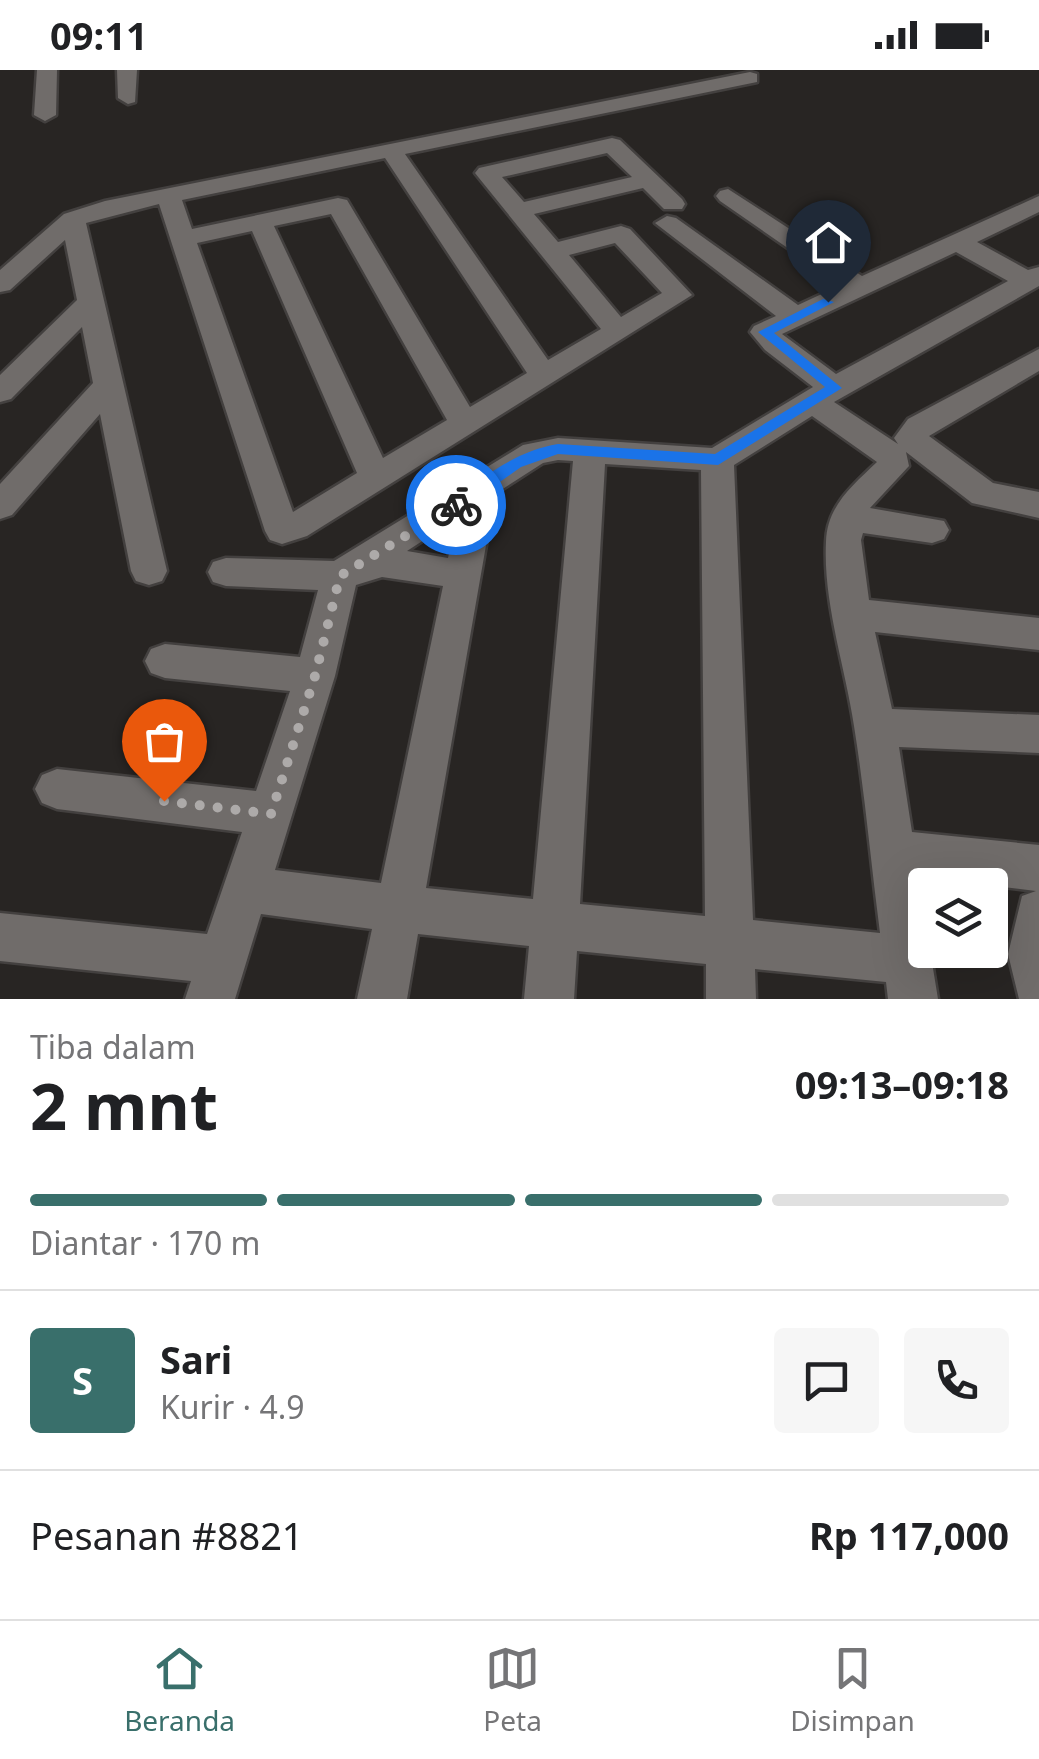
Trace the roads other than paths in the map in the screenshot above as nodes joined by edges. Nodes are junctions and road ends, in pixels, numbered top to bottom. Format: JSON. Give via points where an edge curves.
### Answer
{"nodes":[{"id":1,"x":47,"y":70,"type":"edge"},
{"id":2,"x":127,"y":70,"type":"edge"},
{"id":3,"x":750,"y":78,"type":"dead end"},
{"id":4,"x":128,"y":98,"type":"dead end"},
{"id":5,"x":45,"y":115,"type":"dead end"},
{"id":6,"x":391,"y":150,"type":"junction"},
{"id":7,"x":648,"y":180,"type":"junction"},
{"id":8,"x":168,"y":195,"type":"junction"},
{"id":9,"x":728,"y":196,"type":"dead end"},
{"id":10,"x":1039,"y":202,"type":"edge"},
{"id":11,"x":518,"y":211,"type":"junction"},
{"id":12,"x":73,"y":219,"type":"junction"},
{"id":13,"x":260,"y":222,"type":"junction"},
{"id":14,"x":183,"y":239,"type":"junction"},
{"id":15,"x":956,"y":242,"type":"junction"},
{"id":16,"x":552,"y":252,"type":"junction"},
{"id":17,"x":1033,"y":278,"type":"edge"},
{"id":18,"x":0,"y":284,"type":"edge"},
{"id":19,"x":860,"y":286,"type":"junction"},
{"id":20,"x":91,"y":302,"type":"junction"},
{"id":21,"x":796,"y":317,"type":"junction"},
{"id":22,"x":618,"y":332,"type":"junction"},
{"id":23,"x":1039,"y":358,"type":"edge"},
{"id":24,"x":544,"y":376,"type":"junction"},
{"id":25,"x":109,"y":384,"type":"junction"},
{"id":26,"x":0,"y":392,"type":"edge"},
{"id":27,"x":824,"y":395,"type":"junction"},
{"id":28,"x":466,"y":424,"type":"junction"},
{"id":29,"x":590,"y":452,"type":"junction"},
{"id":30,"x":718,"y":460,"type":"junction"},
{"id":31,"x":376,"y":478,"type":"junction"},
{"id":32,"x":479,"y":491,"type":"junction"},
{"id":33,"x":1034,"y":500,"type":"edge"},
{"id":34,"x":0,"y":506,"type":"edge"},
{"id":35,"x":847,"y":518,"type":"junction"},
{"id":36,"x":932,"y":530,"type":"dead end"},
{"id":37,"x":149,"y":571,"type":"dead end"},
{"id":38,"x":226,"y":572,"type":"dead end"},
{"id":39,"x":462,"y":575,"type":"junction"},
{"id":40,"x":340,"y":576,"type":"junction"},
{"id":41,"x":852,"y":614,"type":"junction"},
{"id":42,"x":1039,"y":634,"type":"edge"},
{"id":43,"x":165,"y":662,"type":"dead end"},
{"id":44,"x":315,"y":676,"type":"junction"},
{"id":45,"x":874,"y":727,"type":"junction"},
{"id":46,"x":1039,"y":734,"type":"edge"},
{"id":47,"x":57,"y":789,"type":"dead end"},
{"id":48,"x":271,"y":814,"type":"junction"},
{"id":49,"x":893,"y":852,"type":"junction"},
{"id":50,"x":1039,"y":868,"type":"edge"},
{"id":51,"x":246,"y":888,"type":"junction"},
{"id":52,"x":400,"y":910,"type":"junction"},
{"id":53,"x":1039,"y":913,"type":"edge"},
{"id":54,"x":555,"y":922,"type":"junction"},
{"id":55,"x":0,"y":937,"type":"edge"},
{"id":56,"x":730,"y":941,"type":"junction"},
{"id":57,"x":216,"y":979,"type":"edge"},
{"id":58,"x":910,"y":980,"type":"edge"},
{"id":59,"x":1039,"y":988,"type":"edge"},
{"id":60,"x":382,"y":999,"type":"edge"},
{"id":61,"x":548,"y":999,"type":"edge"},
{"id":62,"x":731,"y":999,"type":"edge"}],
"edges":[{"from":1,"to":5,"type":"street"},
{"from":2,"to":4,"type":"street"},
{"from":3,"to":6,"type":"street"},
{"from":6,"to":8,"type":"street"},
{"from":6,"to":24,"type":"street"},
{"from":7,"to":11,"type":"street"},
{"from":7,"to":11,"type":"street","via":[[612,145],[487,173]]},
{"from":7,"to":21,"type":"street","via":[[670,214]]},
{"from":8,"to":12,"type":"street"},
{"from":8,"to":14,"type":"street"},
{"from":9,"to":19,"type":"street"},
{"from":10,"to":15,"type":"street"},
{"from":11,"to":16,"type":"street"},
{"from":12,"to":18,"type":"street"},
{"from":12,"to":20,"type":"street"},
{"from":13,"to":14,"type":"street"},
{"from":13,"to":28,"type":"street","via":[[338,205]]},
{"from":13,"to":31,"type":"street"},
{"from":14,"to":31,"type":"street","via":[[278,528],[288,530]]},
{"from":15,"to":17,"type":"street"},
{"from":15,"to":19,"type":"street"},
{"from":16,"to":22,"type":"street"},
{"from":16,"to":22,"type":"street","via":[[621,234],[678,295]]},
{"from":17,"to":27,"type":"street"},
{"from":19,"to":21,"type":"street"},
{"from":20,"to":25,"type":"street"},
{"from":20,"to":26,"type":"street"},
{"from":21,"to":27,"type":"street","via":[[768,330],[766,338]]},
{"from":22,"to":24,"type":"street"},
{"from":23,"to":33,"type":"street","via":[[910,438],[984,494]]},
{"from":24,"to":28,"type":"street"},
{"from":25,"to":34,"type":"street"},
{"from":25,"to":37,"type":"street"},
{"from":27,"to":30,"type":"street"},
{"from":27,"to":35,"type":"street","via":[[893,457],[893,466],[868,485]]},
{"from":28,"to":31,"type":"street"},
{"from":29,"to":30,"type":"street"},
{"from":29,"to":32,"type":"street","via":[[534,453]]},
{"from":29,"to":54,"type":"street"},
{"from":30,"to":56,"type":"street"},
{"from":32,"to":39,"type":"street"},
{"from":32,"to":40,"type":"street"},
{"from":35,"to":36,"type":"street"},
{"from":35,"to":41,"type":"street","via":[[843,540]]},
{"from":38,"to":40,"type":"street"},
{"from":39,"to":40,"type":"street","via":[[382,563]]},
{"from":39,"to":52,"type":"street"},
{"from":40,"to":44,"type":"street"},
{"from":41,"to":42,"type":"street"},
{"from":41,"to":45,"type":"street"},
{"from":43,"to":44,"type":"street"},
{"from":44,"to":48,"type":"street"},
{"from":45,"to":46,"type":"street"},
{"from":45,"to":49,"type":"street"},
{"from":47,"to":48,"type":"street"},
{"from":48,"to":51,"type":"street"},
{"from":49,"to":50,"type":"street"},
{"from":49,"to":58,"type":"street"},
{"from":51,"to":52,"type":"street"},
{"from":51,"to":57,"type":"street"},
{"from":52,"to":54,"type":"street"},
{"from":52,"to":60,"type":"street"},
{"from":53,"to":59,"type":"street","via":[[1032,954]]},
{"from":54,"to":56,"type":"street"},
{"from":54,"to":61,"type":"street"},
{"from":55,"to":57,"type":"street"},
{"from":56,"to":58,"type":"street"},
{"from":56,"to":62,"type":"street"}]}
